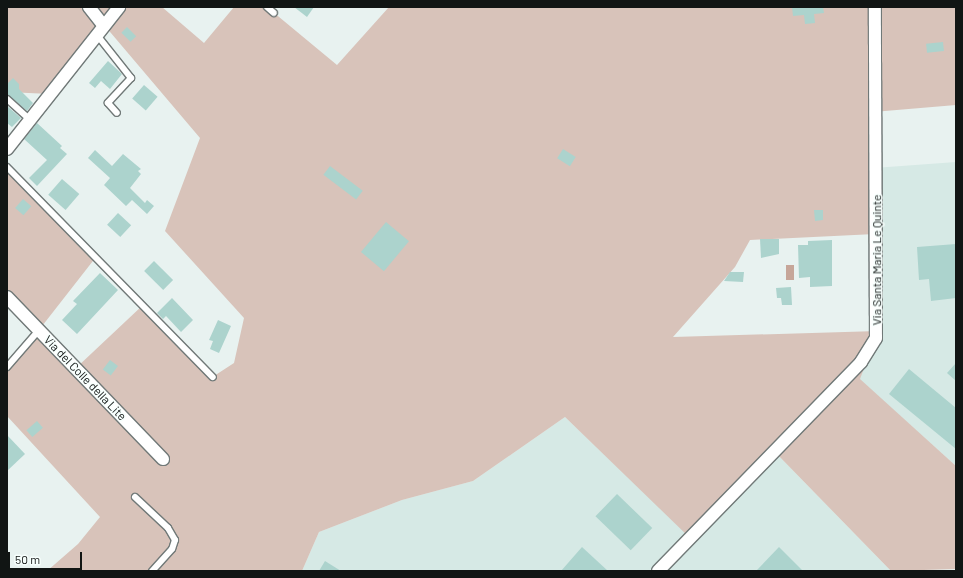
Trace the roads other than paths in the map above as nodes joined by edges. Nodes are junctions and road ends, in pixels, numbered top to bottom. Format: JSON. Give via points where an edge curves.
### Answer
{"nodes":[{"id":1,"x":89,"y":7,"type":"edge"},
{"id":2,"x":119,"y":7,"type":"edge"},
{"id":3,"x":267,"y":7,"type":"edge"},
{"id":4,"x":875,"y":7,"type":"edge"},
{"id":5,"x":274,"y":13,"type":"dead end"},
{"id":6,"x":101,"y":30,"type":"junction"},
{"id":7,"x":7,"y":99,"type":"edge"},
{"id":8,"x":117,"y":113,"type":"dead end"},
{"id":9,"x":30,"y":120,"type":"junction"},
{"id":10,"x":7,"y":149,"type":"edge"},
{"id":11,"x":7,"y":167,"type":"edge"},
{"id":12,"x":7,"y":297,"type":"edge"},
{"id":13,"x":39,"y":330,"type":"junction"},
{"id":14,"x":7,"y":367,"type":"edge"},
{"id":15,"x":213,"y":377,"type":"dead end"},
{"id":16,"x":163,"y":459,"type":"dead end"},
{"id":17,"x":135,"y":497,"type":"dead end"},
{"id":18,"x":152,"y":571,"type":"edge"},
{"id":19,"x":658,"y":571,"type":"edge"}],
"edges":[{"from":1,"to":6,"type":"street"},
{"from":2,"to":6,"type":"street"},
{"from":3,"to":5,"type":"lane"},
{"from":4,"to":19,"type":"street","name":"Via Santa Maria Le Quinte","via":[[876,338],[861,362]]},
{"from":6,"to":8,"type":"lane","via":[[131,78],[108,103]]},
{"from":6,"to":9,"type":"street"},
{"from":7,"to":9,"type":"lane"},
{"from":9,"to":10,"type":"street"},
{"from":11,"to":15,"type":"lane"},
{"from":12,"to":13,"type":"street","name":"Via del Colle della Lite"},
{"from":13,"to":14,"type":"lane"},
{"from":13,"to":16,"type":"street","name":"Via del Colle della Lite"},
{"from":17,"to":18,"type":"lane","via":[[168,528],[175,540],[172,549]]}]}
